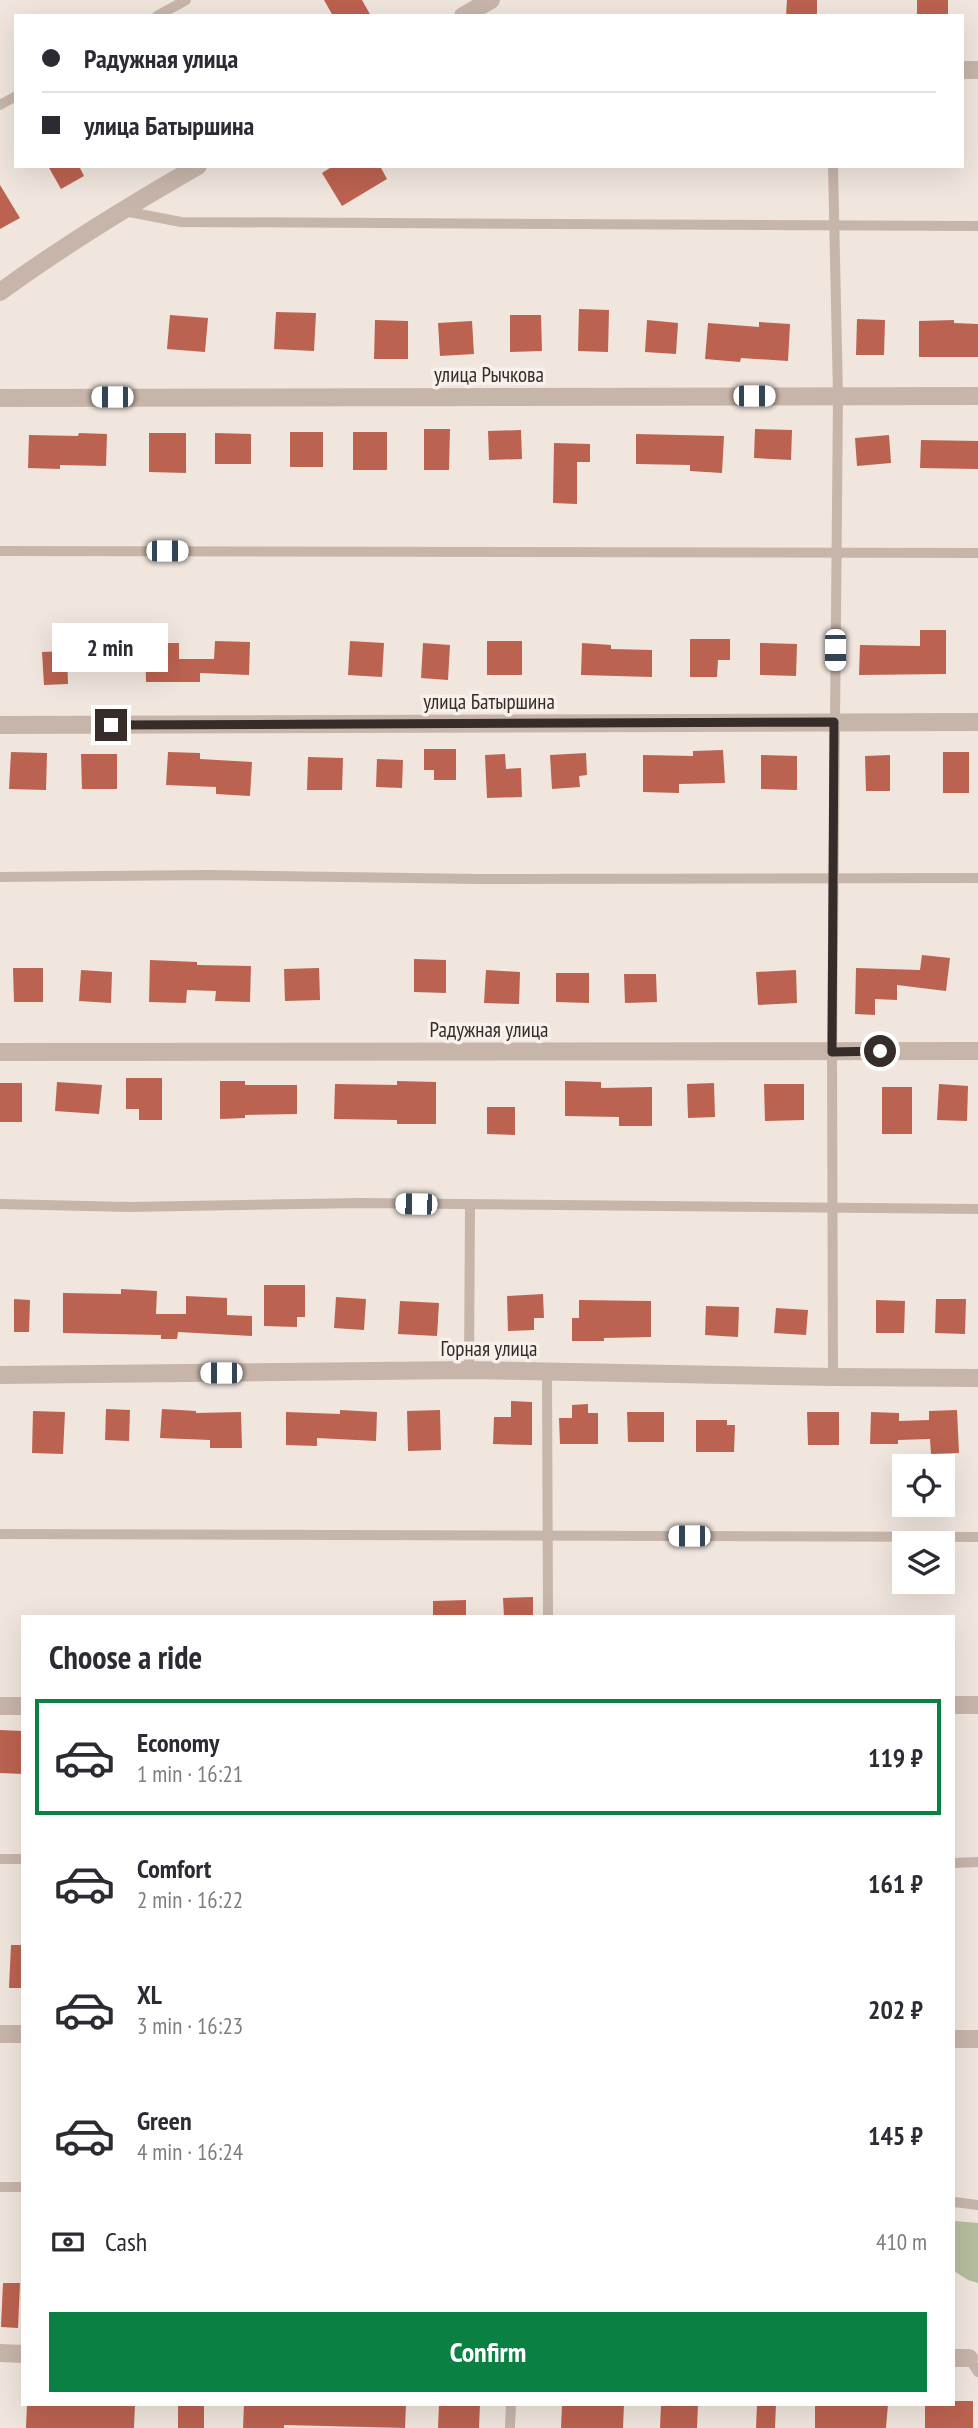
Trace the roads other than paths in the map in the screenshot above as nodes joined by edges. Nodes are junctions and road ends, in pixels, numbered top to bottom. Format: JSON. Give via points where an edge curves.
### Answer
{"nodes":[{"id":1,"x":186,"y":0,"type":"edge"},
{"id":2,"x":491,"y":0,"type":"edge"},
{"id":3,"x":162,"y":14,"type":"edge"},
{"id":4,"x":466,"y":14,"type":"edge"},
{"id":5,"x":195,"y":168,"type":"edge"},
{"id":6,"x":833,"y":168,"type":"edge"},
{"id":7,"x":123,"y":211,"type":"junction"},
{"id":8,"x":834,"y":226,"type":"junction"},
{"id":9,"x":978,"y":226,"type":"edge"},
{"id":10,"x":0,"y":292,"type":"edge"},
{"id":11,"x":838,"y":396,"type":"junction"},
{"id":12,"x":978,"y":396,"type":"edge"},
{"id":13,"x":0,"y":398,"type":"edge"},
{"id":14,"x":0,"y":551,"type":"edge"},
{"id":15,"x":836,"y":553,"type":"junction"},
{"id":16,"x":978,"y":554,"type":"edge"},
{"id":17,"x":834,"y":722,"type":"junction"},
{"id":18,"x":978,"y":722,"type":"edge"},
{"id":19,"x":0,"y":725,"type":"edge"},
{"id":20,"x":0,"y":877,"type":"edge"},
{"id":21,"x":833,"y":877,"type":"junction"},
{"id":22,"x":978,"y":878,"type":"edge"},
{"id":23,"x":978,"y":1051,"type":"edge"},
{"id":24,"x":0,"y":1052,"type":"edge"},
{"id":25,"x":832,"y":1052,"type":"junction"},
{"id":26,"x":0,"y":1204,"type":"edge"},
{"id":27,"x":470,"y":1205,"type":"junction"},
{"id":28,"x":832,"y":1206,"type":"junction"},
{"id":29,"x":978,"y":1209,"type":"edge"},
{"id":30,"x":469,"y":1370,"type":"junction"},
{"id":31,"x":547,"y":1371,"type":"junction"},
{"id":32,"x":0,"y":1375,"type":"edge"},
{"id":33,"x":833,"y":1377,"type":"junction"},
{"id":34,"x":978,"y":1378,"type":"edge"},
{"id":35,"x":0,"y":1534,"type":"edge"},
{"id":36,"x":547,"y":1534,"type":"junction"},
{"id":37,"x":978,"y":1537,"type":"edge"},
{"id":38,"x":548,"y":1615,"type":"edge"},
{"id":39,"x":955,"y":1705,"type":"edge"},
{"id":40,"x":978,"y":1705,"type":"edge"},
{"id":41,"x":0,"y":1706,"type":"edge"},
{"id":42,"x":21,"y":1706,"type":"edge"},
{"id":43,"x":0,"y":1859,"type":"edge"},
{"id":44,"x":21,"y":1859,"type":"edge"},
{"id":45,"x":978,"y":1862,"type":"edge"},
{"id":46,"x":955,"y":1863,"type":"edge"},
{"id":47,"x":0,"y":2034,"type":"edge"},
{"id":48,"x":21,"y":2034,"type":"edge"},
{"id":49,"x":955,"y":2039,"type":"edge"},
{"id":50,"x":978,"y":2039,"type":"edge"},
{"id":51,"x":0,"y":2187,"type":"edge"},
{"id":52,"x":21,"y":2187,"type":"edge"},
{"id":53,"x":955,"y":2202,"type":"edge"},
{"id":54,"x":978,"y":2205,"type":"edge"},
{"id":55,"x":0,"y":2353,"type":"edge"},
{"id":56,"x":21,"y":2354,"type":"edge"},
{"id":57,"x":511,"y":2406,"type":"edge"},
{"id":58,"x":510,"y":2428,"type":"edge"}],
"edges":[{"from":1,"to":3,"type":"lane"},
{"from":2,"to":4,"type":"street"},
{"from":5,"to":7,"type":"street"},
{"from":6,"to":8,"type":"lane"},
{"from":7,"to":8,"type":"lane","via":[[181,222]]},
{"from":7,"to":10,"type":"street"},
{"from":8,"to":9,"type":"lane"},
{"from":8,"to":11,"type":"lane"},
{"from":11,"to":12,"type":"street","name":"улица Рычкова"},
{"from":11,"to":13,"type":"street","name":"улица Рычкова"},
{"from":11,"to":15,"type":"lane"},
{"from":14,"to":15,"type":"lane"},
{"from":15,"to":16,"type":"lane"},
{"from":15,"to":17,"type":"lane"},
{"from":17,"to":18,"type":"street","name":"улица Батыршина"},
{"from":17,"to":19,"type":"street","name":"улица Батыршина"},
{"from":17,"to":21,"type":"lane"},
{"from":20,"to":21,"type":"lane"},
{"from":21,"to":22,"type":"lane"},
{"from":21,"to":25,"type":"lane"},
{"from":23,"to":25,"type":"street","name":"Радужная улица"},
{"from":24,"to":25,"type":"street","name":"Радужная улица"},
{"from":25,"to":28,"type":"lane"},
{"from":26,"to":27,"type":"lane"},
{"from":27,"to":28,"type":"lane"},
{"from":27,"to":30,"type":"lane"},
{"from":28,"to":29,"type":"lane"},
{"from":28,"to":33,"type":"lane"},
{"from":30,"to":31,"type":"street","name":"Горная улица"},
{"from":30,"to":32,"type":"street","name":"Горная улица"},
{"from":31,"to":33,"type":"street","name":"Горная улица"},
{"from":31,"to":36,"type":"lane"},
{"from":33,"to":34,"type":"street","name":"Горная улица"},
{"from":35,"to":36,"type":"lane"},
{"from":36,"to":37,"type":"lane"},
{"from":36,"to":38,"type":"lane"},
{"from":39,"to":40,"type":"street"},
{"from":41,"to":42,"type":"street"},
{"from":43,"to":44,"type":"lane"},
{"from":45,"to":46,"type":"lane"},
{"from":47,"to":48,"type":"street"},
{"from":49,"to":50,"type":"street"},
{"from":51,"to":52,"type":"lane"},
{"from":53,"to":54,"type":"lane"},
{"from":55,"to":56,"type":"street"},
{"from":57,"to":58,"type":"lane"}]}
